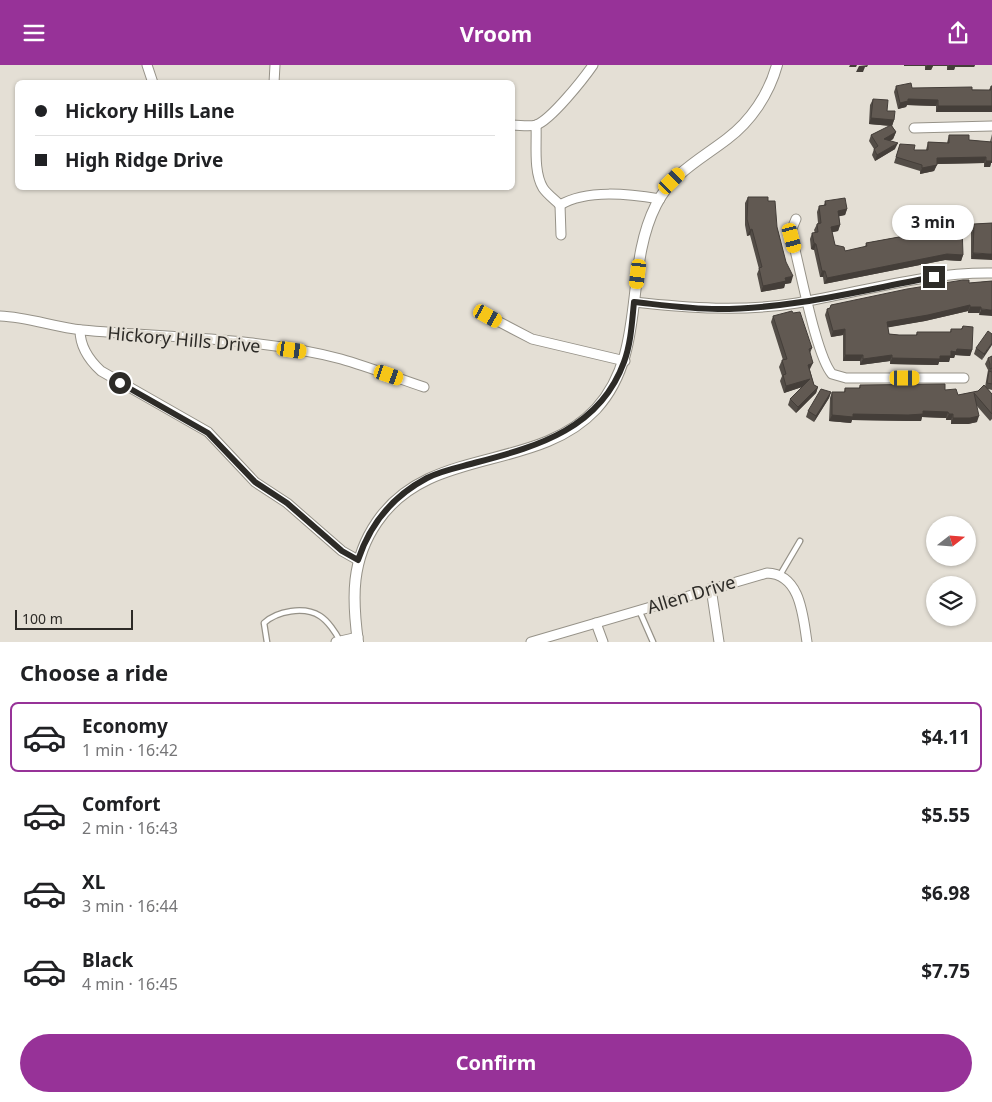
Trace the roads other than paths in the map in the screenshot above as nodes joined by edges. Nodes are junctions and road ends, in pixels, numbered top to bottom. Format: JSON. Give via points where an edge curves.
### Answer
{"nodes":[{"id":1,"x":147,"y":65,"type":"edge"},
{"id":2,"x":275,"y":65,"type":"edge"},
{"id":3,"x":594,"y":65,"type":"edge"},
{"id":4,"x":777,"y":65,"type":"edge"},
{"id":5,"x":153,"y":80,"type":"edge"},
{"id":6,"x":274,"y":80,"type":"edge"},
{"id":7,"x":515,"y":125,"type":"edge"},
{"id":8,"x":536,"y":125,"type":"junction"},
{"id":9,"x":992,"y":126,"type":"edge"},
{"id":10,"x":914,"y":128,"type":"dead end"},
{"id":11,"x":660,"y":199,"type":"junction"},
{"id":12,"x":560,"y":205,"type":"junction"},
{"id":13,"x":796,"y":219,"type":"dead end"},
{"id":14,"x":561,"y":235,"type":"dead end"},
{"id":15,"x":992,"y":273,"type":"edge"},
{"id":16,"x":808,"y":301,"type":"junction"},
{"id":17,"x":634,"y":302,"type":"junction"},
{"id":18,"x":0,"y":316,"type":"edge"},
{"id":19,"x":488,"y":316,"type":"dead end"},
{"id":20,"x":80,"y":330,"type":"junction"},
{"id":21,"x":625,"y":361,"type":"junction"},
{"id":22,"x":964,"y":378,"type":"dead end"},
{"id":23,"x":424,"y":387,"type":"dead end"},
{"id":24,"x":800,"y":541,"type":"dead end"},
{"id":25,"x":358,"y":560,"type":"junction"},
{"id":26,"x":780,"y":575,"type":"junction"},
{"id":27,"x":711,"y":588,"type":"junction"},
{"id":28,"x":639,"y":610,"type":"junction"},
{"id":29,"x":596,"y":623,"type":"junction"},
{"id":30,"x":358,"y":640,"type":"edge"},
{"id":31,"x":338,"y":641,"type":"edge"},
{"id":32,"x":267,"y":642,"type":"edge"},
{"id":33,"x":533,"y":642,"type":"edge"},
{"id":34,"x":603,"y":642,"type":"edge"},
{"id":35,"x":653,"y":642,"type":"edge"},
{"id":36,"x":719,"y":642,"type":"edge"},
{"id":37,"x":807,"y":642,"type":"edge"}],
"edges":[{"from":1,"to":5,"type":"street"},
{"from":2,"to":6,"type":"street"},
{"from":3,"to":8,"type":"street","via":[[576,88]]},
{"from":4,"to":11,"type":"street","via":[[766,92],[744,124],[680,173]]},
{"from":7,"to":8,"type":"street"},
{"from":8,"to":12,"type":"street","via":[[540,181],[544,190]]},
{"from":9,"to":10,"type":"street"},
{"from":11,"to":12,"type":"street","via":[[602,195],[576,198]]},
{"from":11,"to":17,"type":"street","via":[[645,236]]},
{"from":12,"to":14,"type":"street"},
{"from":13,"to":16,"type":"street","via":[[792,238]]},
{"from":15,"to":16,"type":"street","via":[[942,275]]},
{"from":16,"to":17,"type":"street","via":[[718,309]]},
{"from":16,"to":22,"type":"street","via":[[828,369],[838,377]]},
{"from":17,"to":21,"type":"street"},
{"from":18,"to":20,"type":"street","name":"Hickory Hills Drive","via":[[22,317]]},
{"from":19,"to":21,"type":"street","via":[[532,339]]},
{"from":20,"to":23,"type":"street","name":"Hickory Hills Drive","via":[[232,342],[311,353],[341,359]]},
{"from":20,"to":25,"type":"street","via":[[87,356],[101,371],[208,433],[251,478],[287,503],[342,551]]},
{"from":21,"to":25,"type":"street","via":[[602,401],[568,431],[523,450],[434,475],[403,493],[384,511],[369,533]]},
{"from":24,"to":26,"type":"lane"},
{"from":25,"to":30,"type":"street","via":[[353,594]]},
{"from":26,"to":27,"type":"street","name":"Allen Drive","via":[[762,573]]},
{"from":26,"to":37,"type":"street","via":[[791,584],[798,597]]},
{"from":27,"to":28,"type":"street","name":"Allen Drive"},
{"from":27,"to":36,"type":"street"},
{"from":28,"to":29,"type":"street","name":"Allen Drive"},
{"from":28,"to":35,"type":"lane"},
{"from":29,"to":33,"type":"street","name":"Allen Drive"},
{"from":29,"to":34,"type":"street"},
{"from":30,"to":31,"type":"street"},
{"from":31,"to":32,"type":"lane","via":[[320,616],[294,611],[270,617],[264,623]]}]}
